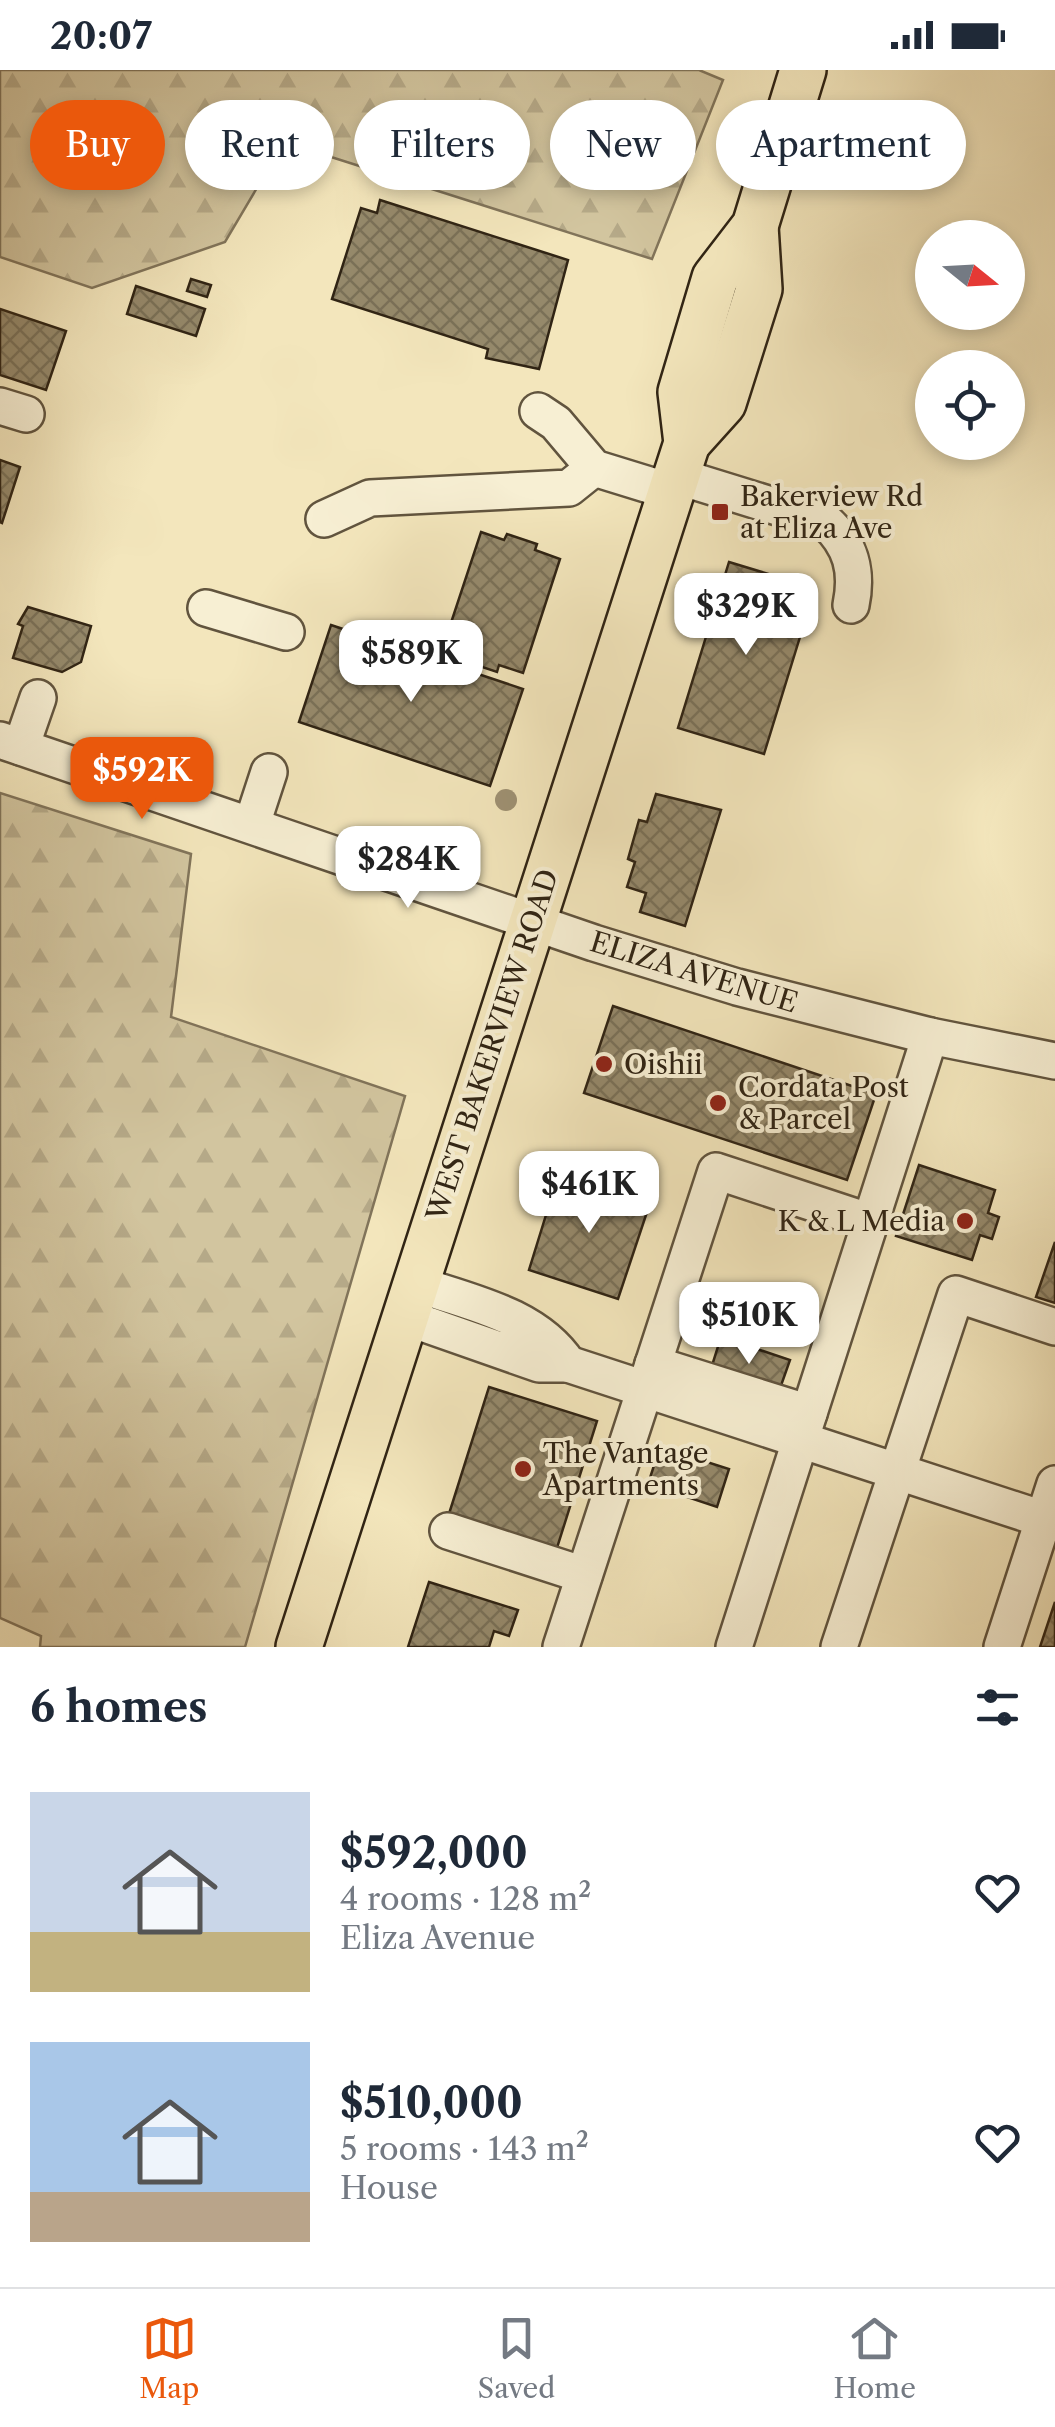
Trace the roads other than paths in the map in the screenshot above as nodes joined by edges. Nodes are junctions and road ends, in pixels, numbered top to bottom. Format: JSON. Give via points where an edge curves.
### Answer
{"nodes":[{"id":1,"x":796,"y":72,"type":"edge"},
{"id":2,"x":538,"y":411,"type":"dead end"},
{"id":3,"x":594,"y":468,"type":"junction"},
{"id":4,"x":678,"y":470,"type":"junction"},
{"id":5,"x":324,"y":519,"type":"dead end"},
{"id":6,"x":851,"y":605,"type":"dead end"},
{"id":7,"x":206,"y":608,"type":"dead end"},
{"id":8,"x":286,"y":632,"type":"dead end"},
{"id":9,"x":38,"y":698,"type":"dead end"},
{"id":10,"x":11,"y":743,"type":"edge"},
{"id":11,"x":269,"y":772,"type":"dead end"},
{"id":12,"x":252,"y":824,"type":"junction"},
{"id":13,"x":533,"y":919,"type":"junction"},
{"id":14,"x":930,"y":1036,"type":"junction"},
{"id":15,"x":1055,"y":1061,"type":"edge"},
{"id":16,"x":871,"y":1222,"type":"junction"},
{"id":17,"x":411,"y":1300,"type":"junction"},
{"id":18,"x":1055,"y":1327,"type":"edge"},
{"id":19,"x":649,"y":1378,"type":"junction"},
{"id":20,"x":805,"y":1427,"type":"junction"},
{"id":21,"x":898,"y":1472,"type":"junction"},
{"id":22,"x":1055,"y":1484,"type":"edge"},
{"id":23,"x":1049,"y":1521,"type":"edge"},
{"id":24,"x":448,"y":1531,"type":"dead end"},
{"id":25,"x":584,"y":1574,"type":"junction"},
{"id":26,"x":299,"y":1647,"type":"edge"},
{"id":27,"x":561,"y":1647,"type":"edge"},
{"id":28,"x":734,"y":1647,"type":"edge"},
{"id":29,"x":839,"y":1647,"type":"edge"},
{"id":30,"x":1002,"y":1647,"type":"edge"}],
"edges":[{"from":1,"to":4,"type":"main road","name":"WEST BAKERVIEW ROAD","via":[[755,226],[759,289],[724,402]]},
{"from":2,"to":3,"type":"street"},
{"from":3,"to":4,"type":"street"},
{"from":3,"to":5,"type":"street","via":[[568,488],[370,498]]},
{"from":4,"to":6,"type":"street","via":[[826,522],[852,560]]},
{"from":4,"to":13,"type":"main road","name":"WEST BAKERVIEW ROAD"},
{"from":7,"to":8,"type":"street"},
{"from":9,"to":10,"type":"street"},
{"from":10,"to":12,"type":"street","name":"ELIZA AVENUE"},
{"from":11,"to":12,"type":"street"},
{"from":12,"to":13,"type":"street","name":"ELIZA AVENUE"},
{"from":13,"to":14,"type":"street","name":"ELIZA AVENUE","via":[[770,997]]},
{"from":13,"to":17,"type":"main road","name":"WEST BAKERVIEW ROAD"},
{"from":14,"to":15,"type":"street","name":"ELIZA AVENUE"},
{"from":14,"to":16,"type":"street"},
{"from":16,"to":19,"type":"street","via":[[716,1172]]},
{"from":16,"to":20,"type":"street"},
{"from":17,"to":19,"type":"street","via":[[539,1364]]},
{"from":17,"to":26,"type":"main road","name":"WEST BAKERVIEW ROAD"},
{"from":18,"to":21,"type":"street","via":[[956,1294]]},
{"from":19,"to":20,"type":"street"},
{"from":19,"to":25,"type":"street"},
{"from":20,"to":21,"type":"street"},
{"from":20,"to":28,"type":"street"},
{"from":21,"to":23,"type":"street"},
{"from":21,"to":29,"type":"street"},
{"from":22,"to":23,"type":"street"},
{"from":23,"to":30,"type":"street"},
{"from":24,"to":25,"type":"street"},
{"from":25,"to":27,"type":"street"}]}
